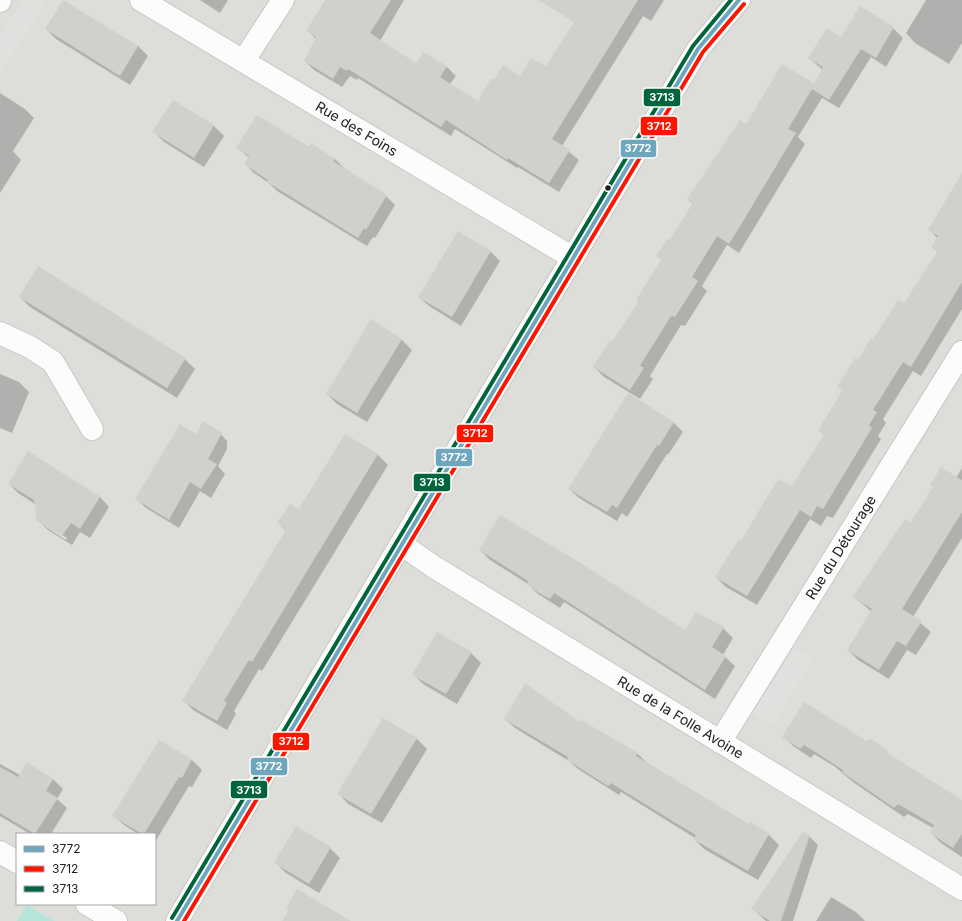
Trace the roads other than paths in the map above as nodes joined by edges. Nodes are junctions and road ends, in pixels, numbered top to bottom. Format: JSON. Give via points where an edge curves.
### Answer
{"nodes":[{"id":1,"x":141,"y":0,"type":"edge"},
{"id":2,"x":283,"y":0,"type":"edge"},
{"id":3,"x":739,"y":0,"type":"edge"},
{"id":4,"x":244,"y":60,"type":"junction"},
{"id":5,"x":573,"y":258,"type":"junction"},
{"id":6,"x":0,"y":333,"type":"edge"},
{"id":7,"x":962,"y":352,"type":"edge"},
{"id":8,"x":92,"y":428,"type":"dead end"},
{"id":9,"x":401,"y":544,"type":"junction"},
{"id":10,"x":720,"y":742,"type":"junction"},
{"id":11,"x":962,"y":889,"type":"edge"},
{"id":12,"x":89,"y":905,"type":"edge"},
{"id":13,"x":116,"y":921,"type":"edge"},
{"id":14,"x":177,"y":921,"type":"edge"}],
"edges":[{"from":1,"to":4,"type":"street","name":"Rue des Foins"},
{"from":2,"to":4,"type":"street"},
{"from":3,"to":5,"type":"street","via":[[698,49]]},
{"from":4,"to":5,"type":"street","name":"Rue des Foins"},
{"from":5,"to":9,"type":"street"},
{"from":6,"to":8,"type":"street","via":[[30,347],[53,362]]},
{"from":7,"to":10,"type":"street","name":"Rue du Détourage"},
{"from":9,"to":10,"type":"street","name":"Rue de la Folle Avoine","via":[[434,567]]},
{"from":9,"to":14,"type":"street"},
{"from":10,"to":11,"type":"street","name":"Rue de la Folle Avoine"},
{"from":12,"to":13,"type":"street"}]}
